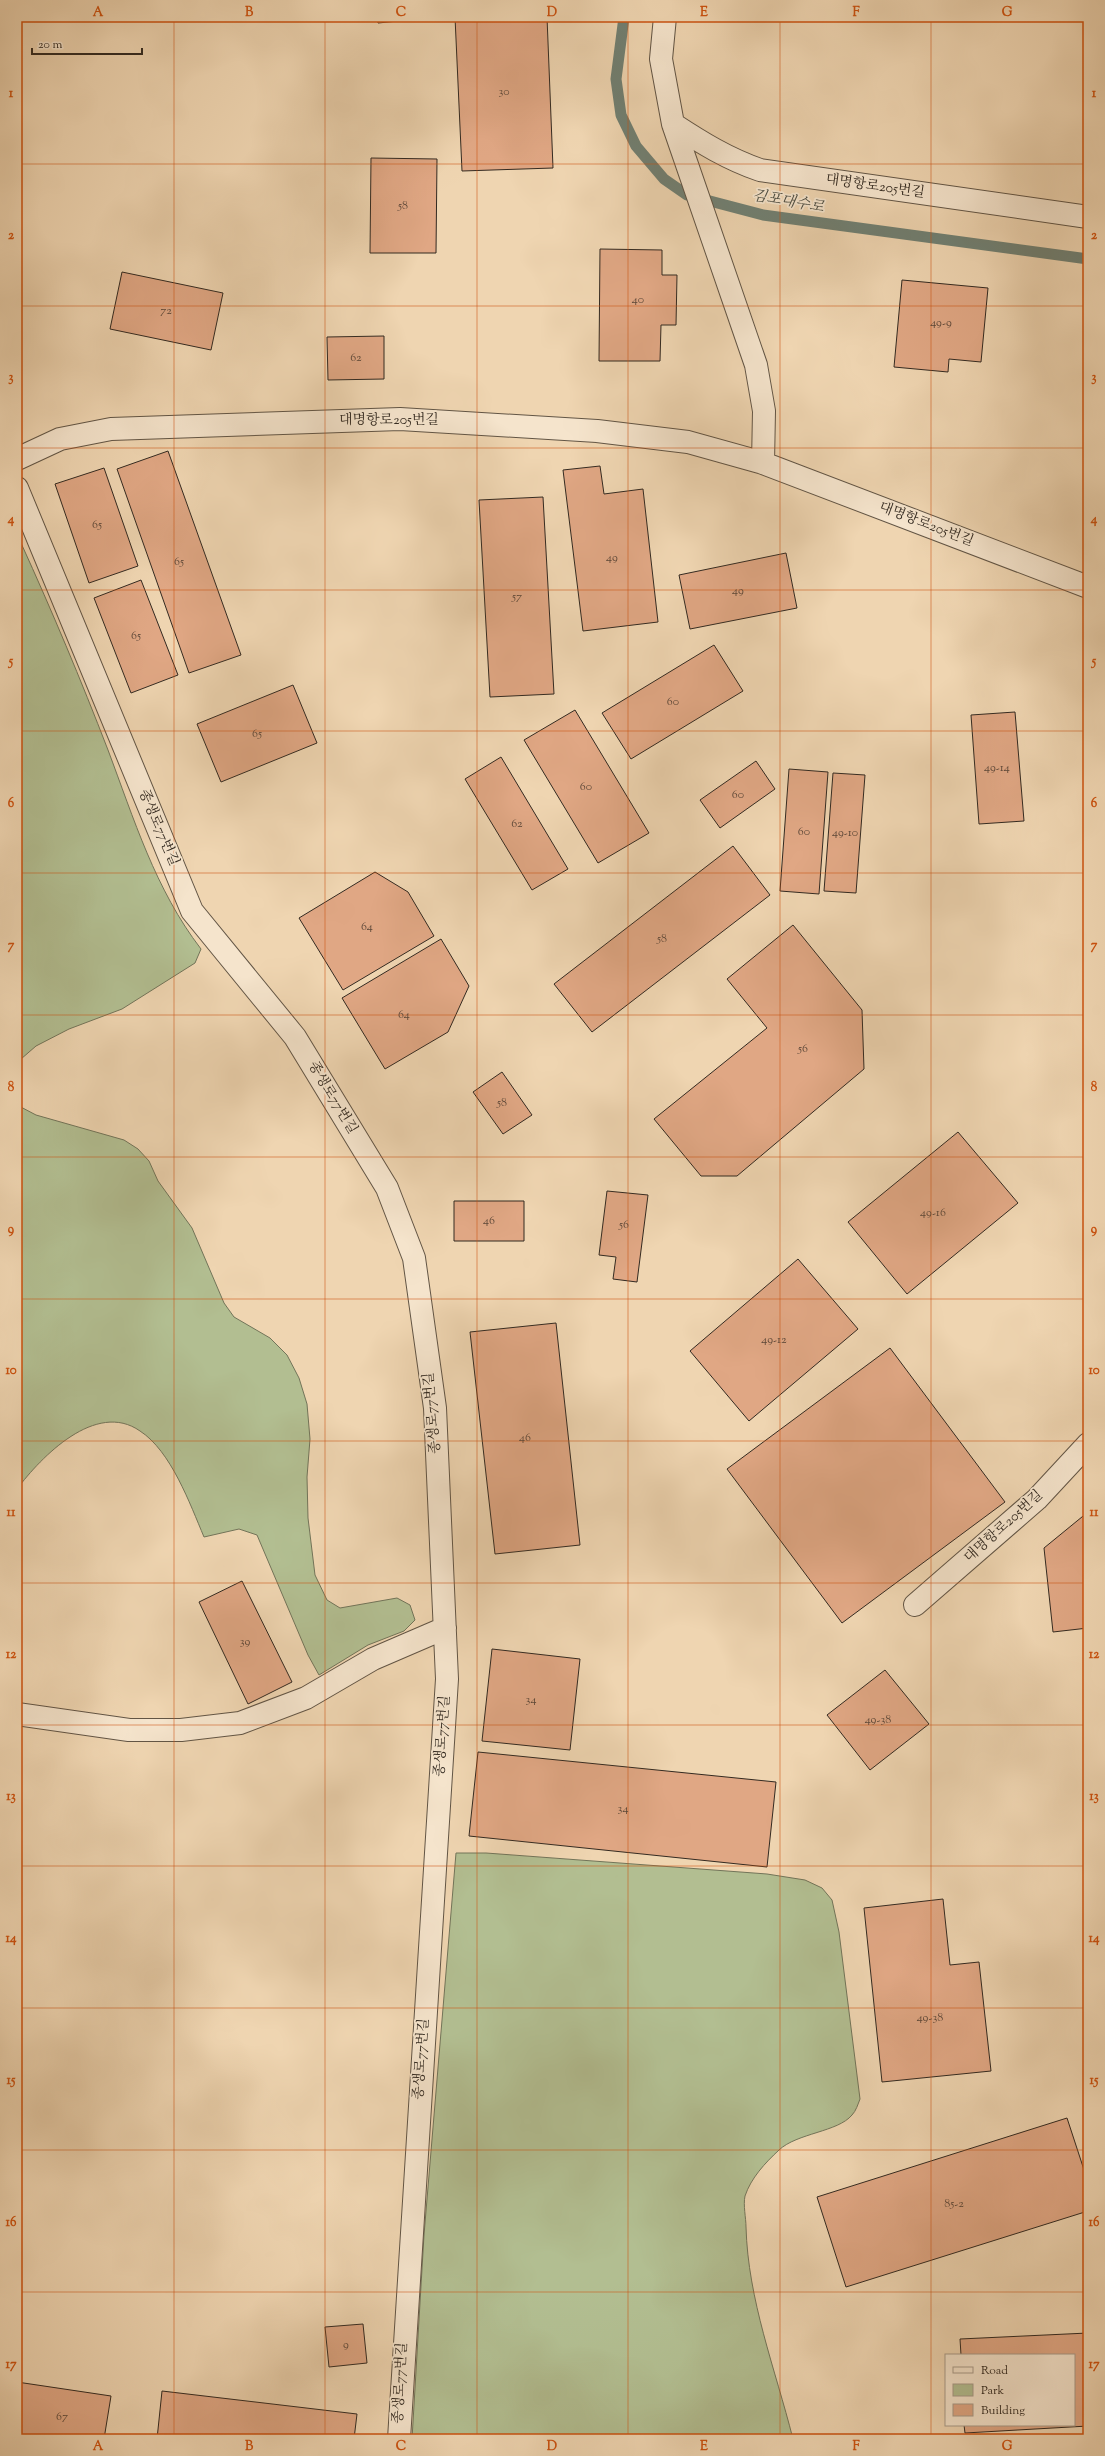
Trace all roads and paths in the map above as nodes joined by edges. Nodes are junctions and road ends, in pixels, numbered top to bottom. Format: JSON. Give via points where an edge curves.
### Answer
{"nodes":[{"id":1,"x":665,"y":17,"type":"edge"},
{"id":2,"x":674,"y":124,"type":"junction"},
{"id":3,"x":1088,"y":217,"type":"edge"},
{"id":4,"x":17,"y":459,"type":"edge"},
{"id":5,"x":763,"y":463,"type":"junction"},
{"id":6,"x":17,"y":488,"type":"edge"},
{"id":7,"x":1088,"y":587,"type":"edge"},
{"id":8,"x":1088,"y":1444,"type":"edge"},
{"id":9,"x":915,"y":1605,"type":"dead end"},
{"id":10,"x":445,"y":1628,"type":"junction"},
{"id":11,"x":17,"y":1714,"type":"edge"},
{"id":12,"x":399,"y":2439,"type":"edge"}],
"edges":[{"from":1,"to":2,"type":"lane","via":[[661,59]]},
{"from":2,"to":3,"type":"lane","name":"대명항로205번길","via":[[734,162],[760,170]]},
{"from":2,"to":5,"type":"lane","via":[[756,365],[764,411]]},
{"from":4,"to":5,"type":"lane","name":"대명항로205번길","via":[[60,439],[112,428],[400,419],[596,431],[665,439],[688,442]]},
{"from":5,"to":7,"type":"lane","name":"대명항로205번길"},
{"from":6,"to":10,"type":"lane","name":"종생로77번길","via":[[192,911],[295,1037],[387,1188],[414,1258],[435,1408]]},
{"from":8,"to":9,"type":"lane","name":"대명항로205번길","via":[[1037,1499]]},
{"from":10,"to":11,"type":"lane","via":[[373,1659],[306,1698],[240,1723],[181,1730],[130,1730]]},
{"from":10,"to":12,"type":"lane","name":"종생로77번길","via":[[447,1679]]}]}
